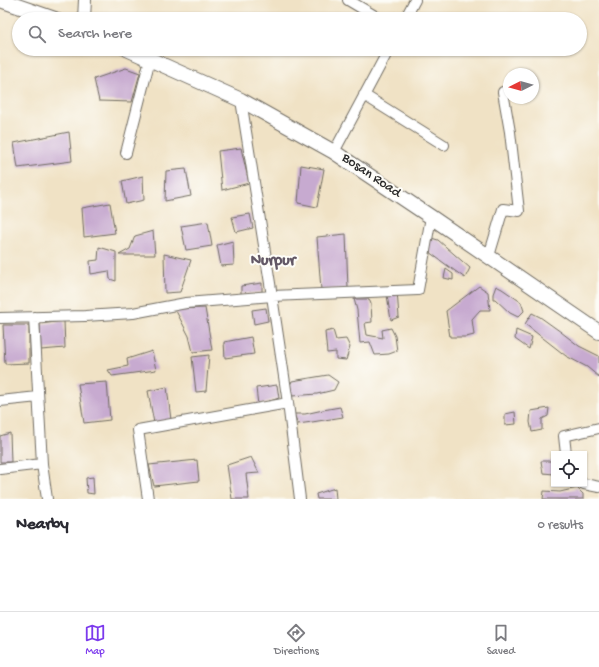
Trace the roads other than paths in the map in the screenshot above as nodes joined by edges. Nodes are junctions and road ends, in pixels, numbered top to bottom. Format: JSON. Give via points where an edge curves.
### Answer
{"nodes":[{"id":1,"x":85,"y":0,"type":"edge"},
{"id":2,"x":348,"y":0,"type":"edge"},
{"id":3,"x":415,"y":0,"type":"edge"},
{"id":4,"x":3,"y":1,"type":"edge"},
{"id":5,"x":35,"y":12,"type":"edge"},
{"id":6,"x":84,"y":12,"type":"edge"},
{"id":7,"x":368,"y":12,"type":"edge"},
{"id":8,"x":408,"y":12,"type":"edge"},
{"id":9,"x":143,"y":56,"type":"edge"},
{"id":10,"x":385,"y":56,"type":"edge"},
{"id":11,"x":150,"y":59,"type":"junction"},
{"id":12,"x":364,"y":96,"type":"junction"},
{"id":13,"x":241,"y":100,"type":"junction"},
{"id":14,"x":505,"y":104,"type":"edge"},
{"id":15,"x":444,"y":145,"type":"dead end"},
{"id":16,"x":334,"y":152,"type":"junction"},
{"id":17,"x":126,"y":153,"type":"dead end"},
{"id":18,"x":432,"y":217,"type":"junction"},
{"id":19,"x":489,"y":256,"type":"junction"},
{"id":20,"x":272,"y":296,"type":"junction"},
{"id":21,"x":34,"y":317,"type":"junction"},
{"id":22,"x":0,"y":318,"type":"edge"},
{"id":23,"x":599,"y":332,"type":"edge"},
{"id":24,"x":38,"y":397,"type":"junction"},
{"id":25,"x":0,"y":401,"type":"edge"},
{"id":26,"x":288,"y":403,"type":"junction"},
{"id":27,"x":599,"y":428,"type":"edge"},
{"id":28,"x":566,"y":451,"type":"edge"},
{"id":29,"x":42,"y":464,"type":"junction"},
{"id":30,"x":0,"y":469,"type":"edge"},
{"id":31,"x":587,"y":485,"type":"edge"},
{"id":32,"x":599,"y":487,"type":"edge"},
{"id":33,"x":47,"y":499,"type":"edge"},
{"id":34,"x":148,"y":499,"type":"edge"},
{"id":35,"x":300,"y":499,"type":"edge"}],
"edges":[{"from":1,"to":6,"type":"street"},
{"from":2,"to":7,"type":"street"},
{"from":3,"to":8,"type":"street"},
{"from":4,"to":5,"type":"main road"},
{"from":9,"to":11,"type":"main road","name":"Bosan Road"},
{"from":10,"to":12,"type":"street"},
{"from":11,"to":13,"type":"main road","name":"Bosan Road"},
{"from":11,"to":17,"type":"street"},
{"from":12,"to":15,"type":"street"},
{"from":12,"to":16,"type":"street"},
{"from":13,"to":16,"type":"main road","name":"Bosan Road"},
{"from":13,"to":20,"type":"street"},
{"from":14,"to":19,"type":"street","via":[[519,211],[502,209]]},
{"from":16,"to":18,"type":"main road","name":"Bosan Road"},
{"from":18,"to":19,"type":"main road","name":"Bosan Road"},
{"from":18,"to":20,"type":"street","via":[[418,290]]},
{"from":19,"to":23,"type":"main road","name":"Bosan Road"},
{"from":20,"to":21,"type":"street","via":[[186,303],[133,313]]},
{"from":20,"to":26,"type":"street"},
{"from":21,"to":22,"type":"street"},
{"from":21,"to":24,"type":"street"},
{"from":24,"to":25,"type":"street"},
{"from":24,"to":29,"type":"street"},
{"from":26,"to":34,"type":"street","via":[[138,430]]},
{"from":26,"to":35,"type":"street"},
{"from":27,"to":28,"type":"street","via":[[564,436]]},
{"from":29,"to":30,"type":"street"},
{"from":29,"to":33,"type":"street"},
{"from":31,"to":32,"type":"street"}]}
